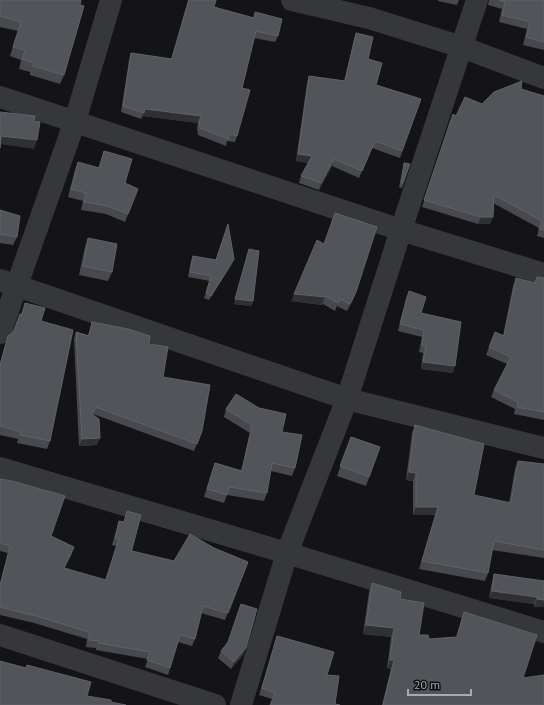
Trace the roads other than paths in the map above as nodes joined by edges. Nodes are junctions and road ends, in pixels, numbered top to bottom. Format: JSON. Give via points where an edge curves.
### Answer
{"nodes":[{"id":1,"x":111,"y":0,"type":"edge"},
{"id":2,"x":292,"y":0,"type":"edge"},
{"id":3,"x":477,"y":0,"type":"edge"},
{"id":4,"x":462,"y":47,"type":"junction"},
{"id":5,"x":544,"y":78,"type":"edge"},
{"id":6,"x":0,"y":97,"type":"edge"},
{"id":7,"x":75,"y":121,"type":"junction"},
{"id":8,"x":400,"y":230,"type":"junction"},
{"id":9,"x":544,"y":274,"type":"edge"},
{"id":10,"x":8,"y":282,"type":"edge"},
{"id":11,"x":0,"y":332,"type":"edge"},
{"id":12,"x":347,"y":399,"type":"junction"},
{"id":13,"x":544,"y":448,"type":"edge"},
{"id":14,"x":0,"y":468,"type":"edge"},
{"id":15,"x":287,"y":553,"type":"junction"},
{"id":16,"x":544,"y":632,"type":"edge"},
{"id":17,"x":0,"y":635,"type":"edge"},
{"id":18,"x":215,"y":705,"type":"edge"},
{"id":19,"x":241,"y":705,"type":"edge"}],
"edges":[{"from":1,"to":7,"type":"street"},
{"from":2,"to":4,"type":"street","via":[[369,18]]},
{"from":3,"to":4,"type":"street"},
{"from":4,"to":5,"type":"street"},
{"from":4,"to":8,"type":"street"},
{"from":6,"to":7,"type":"street"},
{"from":7,"to":8,"type":"street"},
{"from":7,"to":10,"type":"street"},
{"from":8,"to":9,"type":"street"},
{"from":8,"to":12,"type":"street"},
{"from":10,"to":11,"type":"street"},
{"from":10,"to":12,"type":"street"},
{"from":12,"to":13,"type":"street"},
{"from":12,"to":15,"type":"street"},
{"from":14,"to":15,"type":"street"},
{"from":15,"to":16,"type":"street"},
{"from":15,"to":19,"type":"street"},
{"from":17,"to":18,"type":"street"}]}
